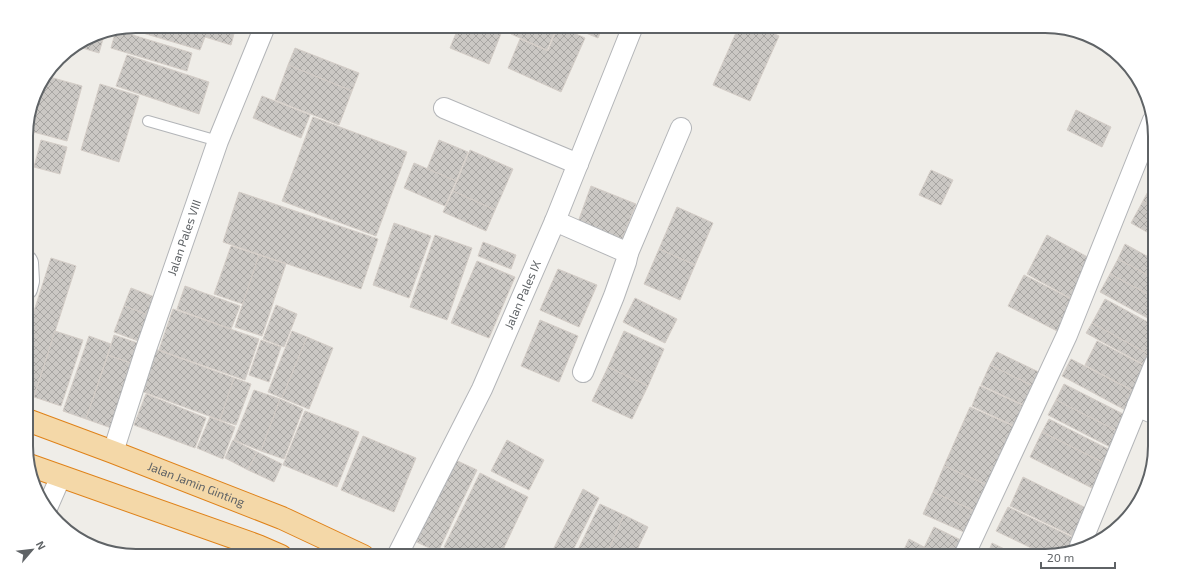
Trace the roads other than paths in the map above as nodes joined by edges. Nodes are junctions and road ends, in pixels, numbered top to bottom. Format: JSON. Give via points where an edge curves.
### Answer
{"nodes":[{"id":1,"x":262,"y":33,"type":"edge"},
{"id":2,"x":630,"y":33,"type":"edge"},
{"id":3,"x":444,"y":108,"type":"dead end"},
{"id":4,"x":148,"y":121,"type":"dead end"},
{"id":5,"x":681,"y":128,"type":"dead end"},
{"id":6,"x":1148,"y":133,"type":"edge"},
{"id":7,"x":218,"y":142,"type":"junction"},
{"id":8,"x":578,"y":164,"type":"junction"},
{"id":9,"x":555,"y":221,"type":"junction"},
{"id":10,"x":628,"y":253,"type":"junction"},
{"id":11,"x":583,"y":372,"type":"dead end"},
{"id":12,"x":1148,"y":399,"type":"edge"},
{"id":13,"x":1146,"y":410,"type":"edge"},
{"id":14,"x":33,"y":422,"type":"edge"},
{"id":15,"x":113,"y":452,"type":"junction"},
{"id":16,"x":41,"y":472,"type":"edge"},
{"id":17,"x":44,"y":492,"type":"edge"},
{"id":18,"x":1082,"y":542,"type":"edge"},
{"id":19,"x":251,"y":549,"type":"edge"},
{"id":20,"x":348,"y":549,"type":"edge"},
{"id":21,"x":401,"y":549,"type":"edge"},
{"id":22,"x":967,"y":549,"type":"edge"}],
"edges":[{"from":1,"to":7,"type":"street","name":"Jalan Pales VIII"},
{"from":2,"to":8,"type":"street","name":"Jalan Pales IX"},
{"from":3,"to":8,"type":"street"},
{"from":4,"to":7,"type":"lane"},
{"from":5,"to":10,"type":"street"},
{"from":6,"to":22,"type":"street","via":[[1067,335]]},
{"from":7,"to":15,"type":"street","name":"Jalan Pales VIII"},
{"from":8,"to":9,"type":"street","name":"Jalan Pales IX"},
{"from":9,"to":10,"type":"street"},
{"from":9,"to":21,"type":"street","name":"Jalan Pales IX","via":[[482,389]]},
{"from":10,"to":11,"type":"street","via":[[614,296]]},
{"from":12,"to":13,"type":"street"},
{"from":13,"to":18,"type":"street"},
{"from":14,"to":15,"type":"highway","name":"Jalan Jamin Ginting"},
{"from":15,"to":20,"type":"highway","name":"Jalan Jamin Ginting","via":[[282,518]]},
{"from":16,"to":17,"type":"street"},
{"from":16,"to":19,"type":"highway"}]}
